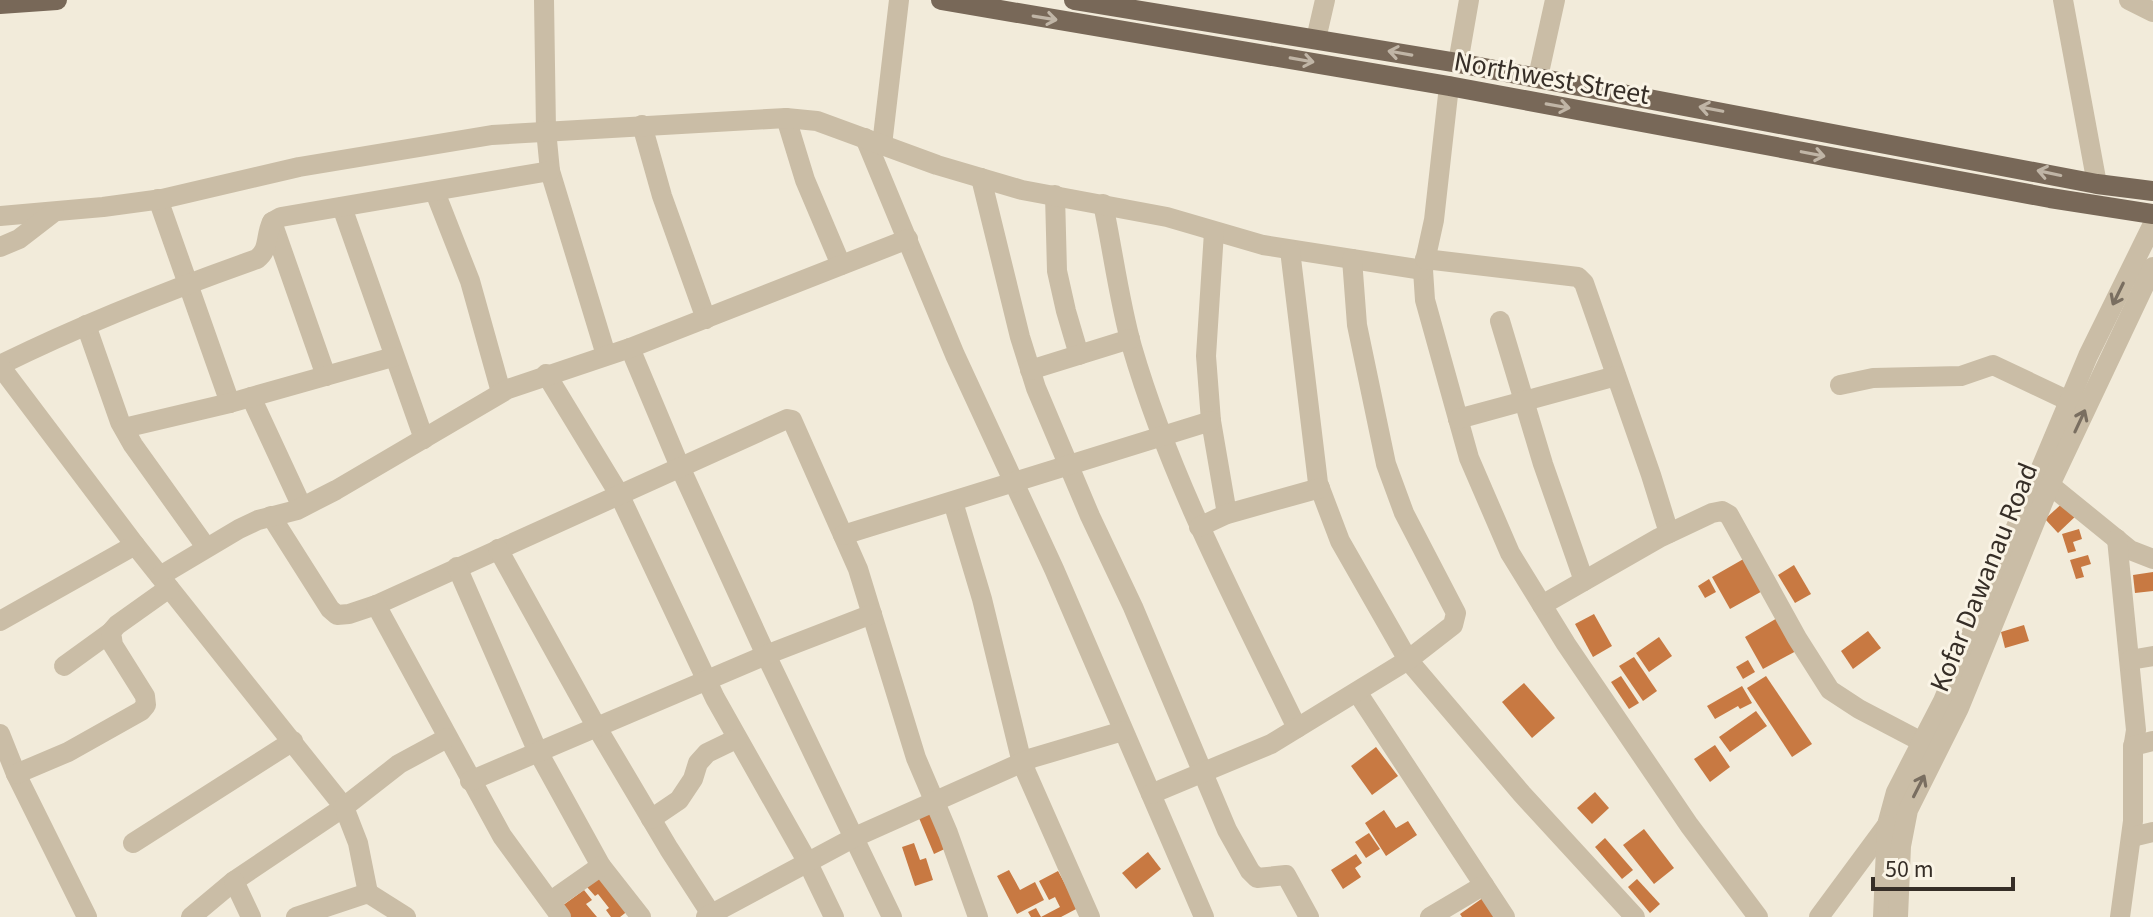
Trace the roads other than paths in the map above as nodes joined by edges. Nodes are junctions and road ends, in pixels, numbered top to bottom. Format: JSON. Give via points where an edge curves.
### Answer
{"nodes":[{"id":1,"x":57,"y":0,"type":"edge"},
{"id":2,"x":544,"y":0,"type":"edge"},
{"id":3,"x":899,"y":0,"type":"edge"},
{"id":4,"x":941,"y":0,"type":"edge"},
{"id":5,"x":1074,"y":0,"type":"edge"},
{"id":6,"x":1325,"y":0,"type":"edge"},
{"id":7,"x":1469,"y":0,"type":"edge"},
{"id":8,"x":1555,"y":0,"type":"edge"},
{"id":9,"x":2063,"y":0,"type":"edge"},
{"id":10,"x":2129,"y":0,"type":"edge"},
{"id":11,"x":0,"y":4,"type":"edge"},
{"id":12,"x":2153,"y":12,"type":"edge"},
{"id":13,"x":1316,"y":39,"type":"junction"},
{"id":14,"x":1458,"y":63,"type":"junction"},
{"id":15,"x":1538,"y":77,"type":"junction"},
{"id":16,"x":1449,"y":86,"type":"junction"},
{"id":17,"x":786,"y":118,"type":"junction"},
{"id":18,"x":642,"y":125,"type":"junction"},
{"id":19,"x":546,"y":130,"type":"junction"},
{"id":20,"x":874,"y":141,"type":"junction"},
{"id":21,"x":550,"y":171,"type":"junction"},
{"id":22,"x":981,"y":178,"type":"junction"},
{"id":23,"x":2097,"y":184,"type":"junction"},
{"id":24,"x":2153,"y":191,"type":"edge"},
{"id":25,"x":435,"y":192,"type":"junction"},
{"id":26,"x":1055,"y":195,"type":"junction"},
{"id":27,"x":158,"y":199,"type":"junction"},
{"id":28,"x":1103,"y":204,"type":"junction"},
{"id":29,"x":342,"y":207,"type":"junction"},
{"id":30,"x":54,"y":212,"type":"junction"},
{"id":31,"x":2153,"y":214,"type":"edge"},
{"id":32,"x":0,"y":216,"type":"edge"},
{"id":33,"x":272,"y":222,"type":"junction"},
{"id":34,"x":2153,"y":224,"type":"edge"},
{"id":35,"x":1214,"y":232,"type":"junction"},
{"id":36,"x":908,"y":239,"type":"junction"},
{"id":37,"x":0,"y":247,"type":"edge"},
{"id":38,"x":1290,"y":250,"type":"junction"},
{"id":39,"x":1352,"y":259,"type":"junction"},
{"id":40,"x":841,"y":265,"type":"junction"},
{"id":41,"x":1424,"y":265,"type":"junction"},
{"id":42,"x":2153,"y":267,"type":"edge"},
{"id":43,"x":187,"y":284,"type":"junction"},
{"id":44,"x":706,"y":319,"type":"junction"},
{"id":45,"x":1500,"y":321,"type":"dead end"},
{"id":46,"x":86,"y":325,"type":"junction"},
{"id":47,"x":1130,"y":339,"type":"junction"},
{"id":48,"x":630,"y":348,"type":"junction"},
{"id":49,"x":606,"y":355,"type":"junction"},
{"id":50,"x":1079,"y":355,"type":"junction"},
{"id":51,"x":393,"y":357,"type":"junction"},
{"id":52,"x":0,"y":366,"type":"edge"},
{"id":53,"x":1030,"y":370,"type":"junction"},
{"id":54,"x":546,"y":374,"type":"junction"},
{"id":55,"x":326,"y":376,"type":"junction"},
{"id":56,"x":1616,"y":376,"type":"junction"},
{"id":57,"x":1840,"y":385,"type":"dead end"},
{"id":58,"x":501,"y":392,"type":"junction"},
{"id":59,"x":251,"y":397,"type":"junction"},
{"id":60,"x":2069,"y":401,"type":"junction"},
{"id":61,"x":1523,"y":402,"type":"junction"},
{"id":62,"x":230,"y":403,"type":"junction"},
{"id":63,"x":1458,"y":419,"type":"junction"},
{"id":64,"x":1211,"y":421,"type":"junction"},
{"id":65,"x":124,"y":428,"type":"junction"},
{"id":66,"x":1163,"y":437,"type":"junction"},
{"id":67,"x":424,"y":439,"type":"junction"},
{"id":68,"x":680,"y":467,"type":"junction"},
{"id":69,"x":1070,"y":467,"type":"junction"},
{"id":70,"x":1014,"y":484,"type":"junction"},
{"id":71,"x":2050,"y":485,"type":"junction"},
{"id":72,"x":1320,"y":488,"type":"junction"},
{"id":73,"x":619,"y":494,"type":"junction"},
{"id":74,"x":953,"y":502,"type":"junction"},
{"id":75,"x":302,"y":507,"type":"junction"},
{"id":76,"x":1227,"y":514,"type":"junction"},
{"id":77,"x":271,"y":516,"type":"junction"},
{"id":78,"x":1199,"y":527,"type":"junction"},
{"id":79,"x":1669,"y":533,"type":"junction"},
{"id":80,"x":843,"y":535,"type":"junction"},
{"id":81,"x":2117,"y":539,"type":"junction"},
{"id":82,"x":135,"y":545,"type":"junction"},
{"id":83,"x":206,"y":547,"type":"junction"},
{"id":84,"x":498,"y":549,"type":"junction"},
{"id":85,"x":2153,"y":559,"type":"edge"},
{"id":86,"x":457,"y":567,"type":"junction"},
{"id":87,"x":1584,"y":581,"type":"junction"},
{"id":88,"x":165,"y":582,"type":"junction"},
{"id":89,"x":376,"y":605,"type":"junction"},
{"id":90,"x":1542,"y":605,"type":"junction"},
{"id":91,"x":872,"y":614,"type":"junction"},
{"id":92,"x":0,"y":621,"type":"edge"},
{"id":93,"x":111,"y":632,"type":"junction"},
{"id":94,"x":766,"y":655,"type":"junction"},
{"id":95,"x":2153,"y":656,"type":"edge"},
{"id":96,"x":1408,"y":660,"type":"junction"},
{"id":97,"x":2130,"y":660,"type":"junction"},
{"id":98,"x":64,"y":666,"type":"dead end"},
{"id":99,"x":707,"y":680,"type":"junction"},
{"id":100,"x":1357,"y":692,"type":"junction"},
{"id":101,"x":1951,"y":704,"type":"junction"},
{"id":102,"x":596,"y":726,"type":"junction"},
{"id":103,"x":1297,"y":728,"type":"junction"},
{"id":104,"x":1123,"y":731,"type":"junction"},
{"id":105,"x":0,"y":734,"type":"edge"},
{"id":106,"x":447,"y":738,"type":"junction"},
{"id":107,"x":736,"y":739,"type":"junction"},
{"id":108,"x":293,"y":741,"type":"junction"},
{"id":109,"x":1922,"y":742,"type":"junction"},
{"id":110,"x":2143,"y":744,"type":"edge"},
{"id":111,"x":537,"y":750,"type":"junction"},
{"id":112,"x":1022,"y":763,"type":"junction"},
{"id":113,"x":1201,"y":772,"type":"junction"},
{"id":114,"x":16,"y":774,"type":"junction"},
{"id":115,"x":470,"y":781,"type":"junction"},
{"id":116,"x":1151,"y":794,"type":"junction"},
{"id":117,"x":934,"y":802,"type":"junction"},
{"id":118,"x":344,"y":807,"type":"junction"},
{"id":119,"x":651,"y":819,"type":"junction"},
{"id":120,"x":1887,"y":825,"type":"junction"},
{"id":121,"x":2153,"y":832,"type":"edge"},
{"id":122,"x":855,"y":837,"type":"junction"},
{"id":123,"x":2132,"y":837,"type":"junction"},
{"id":124,"x":133,"y":843,"type":"dead end"},
{"id":125,"x":807,"y":861,"type":"junction"},
{"id":126,"x":601,"y":866,"type":"junction"},
{"id":127,"x":234,"y":881,"type":"junction"},
{"id":128,"x":1484,"y":885,"type":"junction"},
{"id":129,"x":368,"y":893,"type":"junction"},
{"id":130,"x":556,"y":909,"type":"edge"},
{"id":131,"x":326,"y":912,"type":"edge"},
{"id":132,"x":709,"y":916,"type":"edge"},
{"id":133,"x":87,"y":917,"type":"edge"},
{"id":134,"x":191,"y":917,"type":"edge"},
{"id":135,"x":251,"y":917,"type":"edge"},
{"id":136,"x":296,"y":917,"type":"edge"},
{"id":137,"x":406,"y":917,"type":"edge"},
{"id":138,"x":641,"y":917,"type":"edge"},
{"id":139,"x":834,"y":917,"type":"edge"},
{"id":140,"x":892,"y":917,"type":"edge"},
{"id":141,"x":978,"y":917,"type":"edge"},
{"id":142,"x":1090,"y":917,"type":"edge"},
{"id":143,"x":1204,"y":917,"type":"edge"},
{"id":144,"x":1309,"y":917,"type":"edge"},
{"id":145,"x":1430,"y":917,"type":"edge"},
{"id":146,"x":1505,"y":917,"type":"edge"},
{"id":147,"x":1635,"y":917,"type":"edge"},
{"id":148,"x":1758,"y":917,"type":"edge"},
{"id":149,"x":1819,"y":917,"type":"edge"},
{"id":150,"x":1883,"y":917,"type":"edge"},
{"id":151,"x":1898,"y":917,"type":"edge"},
{"id":152,"x":2120,"y":917,"type":"edge"}],
"edges":[{"from":1,"to":11,"type":"main road"},
{"from":2,"to":19,"type":"street"},
{"from":3,"to":20,"type":"street"},
{"from":4,"to":16,"type":"main road","name":"Northwest Street","one_way":true},
{"from":5,"to":13,"type":"main road","name":"Northwest Street"},
{"from":6,"to":13,"type":"street"},
{"from":7,"to":14,"type":"street"},
{"from":8,"to":15,"type":"street"},
{"from":9,"to":23,"type":"street"},
{"from":10,"to":12,"type":"street"},
{"from":14,"to":13,"type":"main road","name":"Northwest Street","one_way":true},
{"from":14,"to":15,"type":"main road","name":"Northwest Street"},
{"from":23,"to":15,"type":"main road","name":"Northwest Street","one_way":true},
{"from":16,"to":31,"type":"main road","name":"Northwest Street","one_way":true},
{"from":16,"to":41,"type":"street"},
{"from":17,"to":18,"type":"street"},
{"from":17,"to":20,"type":"street","via":[[817,121]]},
{"from":17,"to":40,"type":"street"},
{"from":18,"to":19,"type":"street"},
{"from":18,"to":44,"type":"street"},
{"from":19,"to":21,"type":"street"},
{"from":19,"to":27,"type":"street","via":[[400,148]]},
{"from":20,"to":22,"type":"street"},
{"from":20,"to":36,"type":"street"},
{"from":21,"to":25,"type":"street"},
{"from":21,"to":49,"type":"street"},
{"from":22,"to":26,"type":"street"},
{"from":22,"to":53,"type":"street"},
{"from":23,"to":24,"type":"main road","name":"Northwest Street"},
{"from":25,"to":29,"type":"street"},
{"from":25,"to":58,"type":"street","via":[[470,281]]},
{"from":26,"to":28,"type":"street"},
{"from":26,"to":50,"type":"street","via":[[1057,271]]},
{"from":27,"to":30,"type":"street"},
{"from":27,"to":43,"type":"street"},
{"from":28,"to":35,"type":"street"},
{"from":28,"to":47,"type":"street"},
{"from":29,"to":33,"type":"street"},
{"from":29,"to":51,"type":"street"},
{"from":30,"to":32,"type":"street"},
{"from":30,"to":37,"type":"street"},
{"from":33,"to":43,"type":"street","via":[[264,254]]},
{"from":33,"to":55,"type":"street"},
{"from":34,"to":60,"type":"street","one_way":true},
{"from":35,"to":38,"type":"street"},
{"from":35,"to":64,"type":"street","via":[[1206,356]]},
{"from":36,"to":40,"type":"street"},
{"from":36,"to":70,"type":"street"},
{"from":38,"to":39,"type":"street"},
{"from":38,"to":72,"type":"street"},
{"from":39,"to":41,"type":"street"},
{"from":39,"to":96,"type":"street","via":[[1357,325],[1386,464],[1404,513],[1456,613],[1453,625]]},
{"from":40,"to":44,"type":"street"},
{"from":41,"to":56,"type":"street","via":[[1578,277],[1589,293]]},
{"from":41,"to":63,"type":"street","via":[[1427,309]]},
{"from":71,"to":42,"type":"street","name":"Kofar Dawanau Road","one_way":true},
{"from":43,"to":46,"type":"street"},
{"from":43,"to":62,"type":"street"},
{"from":44,"to":48,"type":"street"},
{"from":45,"to":61,"type":"street"},
{"from":46,"to":52,"type":"street"},
{"from":46,"to":65,"type":"street"},
{"from":47,"to":50,"type":"street"},
{"from":47,"to":66,"type":"street"},
{"from":48,"to":49,"type":"street"},
{"from":48,"to":68,"type":"street"},
{"from":49,"to":54,"type":"street"},
{"from":50,"to":53,"type":"street"},
{"from":51,"to":55,"type":"street"},
{"from":51,"to":67,"type":"street"},
{"from":52,"to":82,"type":"street"},
{"from":53,"to":69,"type":"street"},
{"from":54,"to":58,"type":"street"},
{"from":54,"to":73,"type":"street"},
{"from":55,"to":59,"type":"street"},
{"from":56,"to":61,"type":"street"},
{"from":56,"to":79,"type":"street"},
{"from":57,"to":60,"type":"street","via":[[1873,378],[1961,376],[1993,365]]},
{"from":58,"to":67,"type":"street"},
{"from":59,"to":62,"type":"street"},
{"from":59,"to":75,"type":"street"},
{"from":60,"to":101,"type":"street"},
{"from":61,"to":63,"type":"street"},
{"from":61,"to":87,"type":"street"},
{"from":62,"to":65,"type":"street"},
{"from":63,"to":90,"type":"street","via":[[1497,525]]},
{"from":64,"to":66,"type":"street"},
{"from":64,"to":76,"type":"street"},
{"from":65,"to":83,"type":"street"},
{"from":66,"to":69,"type":"street"},
{"from":66,"to":78,"type":"street"},
{"from":67,"to":75,"type":"street"},
{"from":68,"to":73,"type":"street"},
{"from":68,"to":80,"type":"street","via":[[792,420]]},
{"from":68,"to":94,"type":"street"},
{"from":69,"to":70,"type":"street"},
{"from":69,"to":113,"type":"street"},
{"from":70,"to":74,"type":"street"},
{"from":70,"to":104,"type":"street"},
{"from":71,"to":81,"type":"street"},
{"from":71,"to":101,"type":"street","name":"Kofar Dawanau Road"},
{"from":72,"to":76,"type":"street"},
{"from":72,"to":96,"type":"street","via":[[1340,541]]},
{"from":73,"to":84,"type":"street"},
{"from":73,"to":99,"type":"street"},
{"from":74,"to":80,"type":"street"},
{"from":74,"to":112,"type":"street"},
{"from":75,"to":77,"type":"street"},
{"from":76,"to":78,"type":"street"},
{"from":77,"to":83,"type":"street"},
{"from":77,"to":89,"type":"street","via":[[337,615]]},
{"from":78,"to":103,"type":"street"},
{"from":79,"to":87,"type":"street"},
{"from":79,"to":109,"type":"street","via":[[1712,513],[1729,515],[1830,690]]},
{"from":80,"to":91,"type":"street"},
{"from":81,"to":85,"type":"street"},
{"from":81,"to":97,"type":"street"},
{"from":82,"to":88,"type":"street"},
{"from":82,"to":92,"type":"street"},
{"from":83,"to":88,"type":"street"},
{"from":84,"to":86,"type":"street"},
{"from":84,"to":102,"type":"street"},
{"from":86,"to":89,"type":"street"},
{"from":86,"to":111,"type":"street"},
{"from":87,"to":90,"type":"street"},
{"from":88,"to":93,"type":"street"},
{"from":88,"to":108,"type":"street"},
{"from":89,"to":106,"type":"street"},
{"from":90,"to":148,"type":"street","via":[[1689,825]]},
{"from":91,"to":94,"type":"street"},
{"from":91,"to":117,"type":"street"},
{"from":93,"to":98,"type":"street"},
{"from":93,"to":114,"type":"street","via":[[146,705],[68,752]]},
{"from":94,"to":99,"type":"street"},
{"from":94,"to":122,"type":"street"},
{"from":95,"to":97,"type":"street"},
{"from":96,"to":100,"type":"street"},
{"from":96,"to":147,"type":"street"},
{"from":97,"to":110,"type":"street","via":[[2136,730]]},
{"from":99,"to":102,"type":"street"},
{"from":99,"to":107,"type":"street"},
{"from":100,"to":103,"type":"street"},
{"from":100,"to":128,"type":"street"},
{"from":101,"to":109,"type":"street"},
{"from":151,"to":101,"type":"street","name":"Kofar Dawanau Road","one_way":true,"via":[[1908,810]]},
{"from":102,"to":111,"type":"street"},
{"from":102,"to":119,"type":"street"},
{"from":103,"to":113,"type":"street"},
{"from":104,"to":112,"type":"street"},
{"from":104,"to":116,"type":"street"},
{"from":105,"to":114,"type":"street"},
{"from":106,"to":115,"type":"street"},
{"from":106,"to":118,"type":"street","via":[[399,764]]},
{"from":107,"to":119,"type":"street","via":[[707,753],[679,800]]},
{"from":107,"to":125,"type":"street"},
{"from":108,"to":118,"type":"street"},
{"from":108,"to":124,"type":"street"},
{"from":109,"to":120,"type":"street","via":[[1896,792]]},
{"from":110,"to":123,"type":"street"},
{"from":111,"to":115,"type":"street"},
{"from":111,"to":126,"type":"street"},
{"from":112,"to":117,"type":"street"},
{"from":112,"to":142,"type":"street"},
{"from":113,"to":116,"type":"street"},
{"from":113,"to":144,"type":"street","via":[[1250,871],[1257,878],[1286,875]]},
{"from":114,"to":133,"type":"street"},
{"from":115,"to":130,"type":"street","via":[[502,836]]},
{"from":116,"to":143,"type":"street"},
{"from":117,"to":122,"type":"street"},
{"from":117,"to":141,"type":"street"},
{"from":118,"to":127,"type":"street"},
{"from":118,"to":129,"type":"street"},
{"from":119,"to":132,"type":"street"},
{"from":120,"to":149,"type":"street"},
{"from":120,"to":150,"type":"street"},
{"from":121,"to":123,"type":"street"},
{"from":122,"to":125,"type":"street"},
{"from":122,"to":140,"type":"street"},
{"from":123,"to":152,"type":"street"},
{"from":125,"to":132,"type":"street"},
{"from":125,"to":139,"type":"street"},
{"from":126,"to":130,"type":"street"},
{"from":126,"to":138,"type":"street"},
{"from":127,"to":134,"type":"street"},
{"from":127,"to":135,"type":"street"},
{"from":128,"to":145,"type":"street"},
{"from":128,"to":146,"type":"street"},
{"from":129,"to":131,"type":"street"},
{"from":129,"to":137,"type":"street"},
{"from":131,"to":136,"type":"street"}]}
